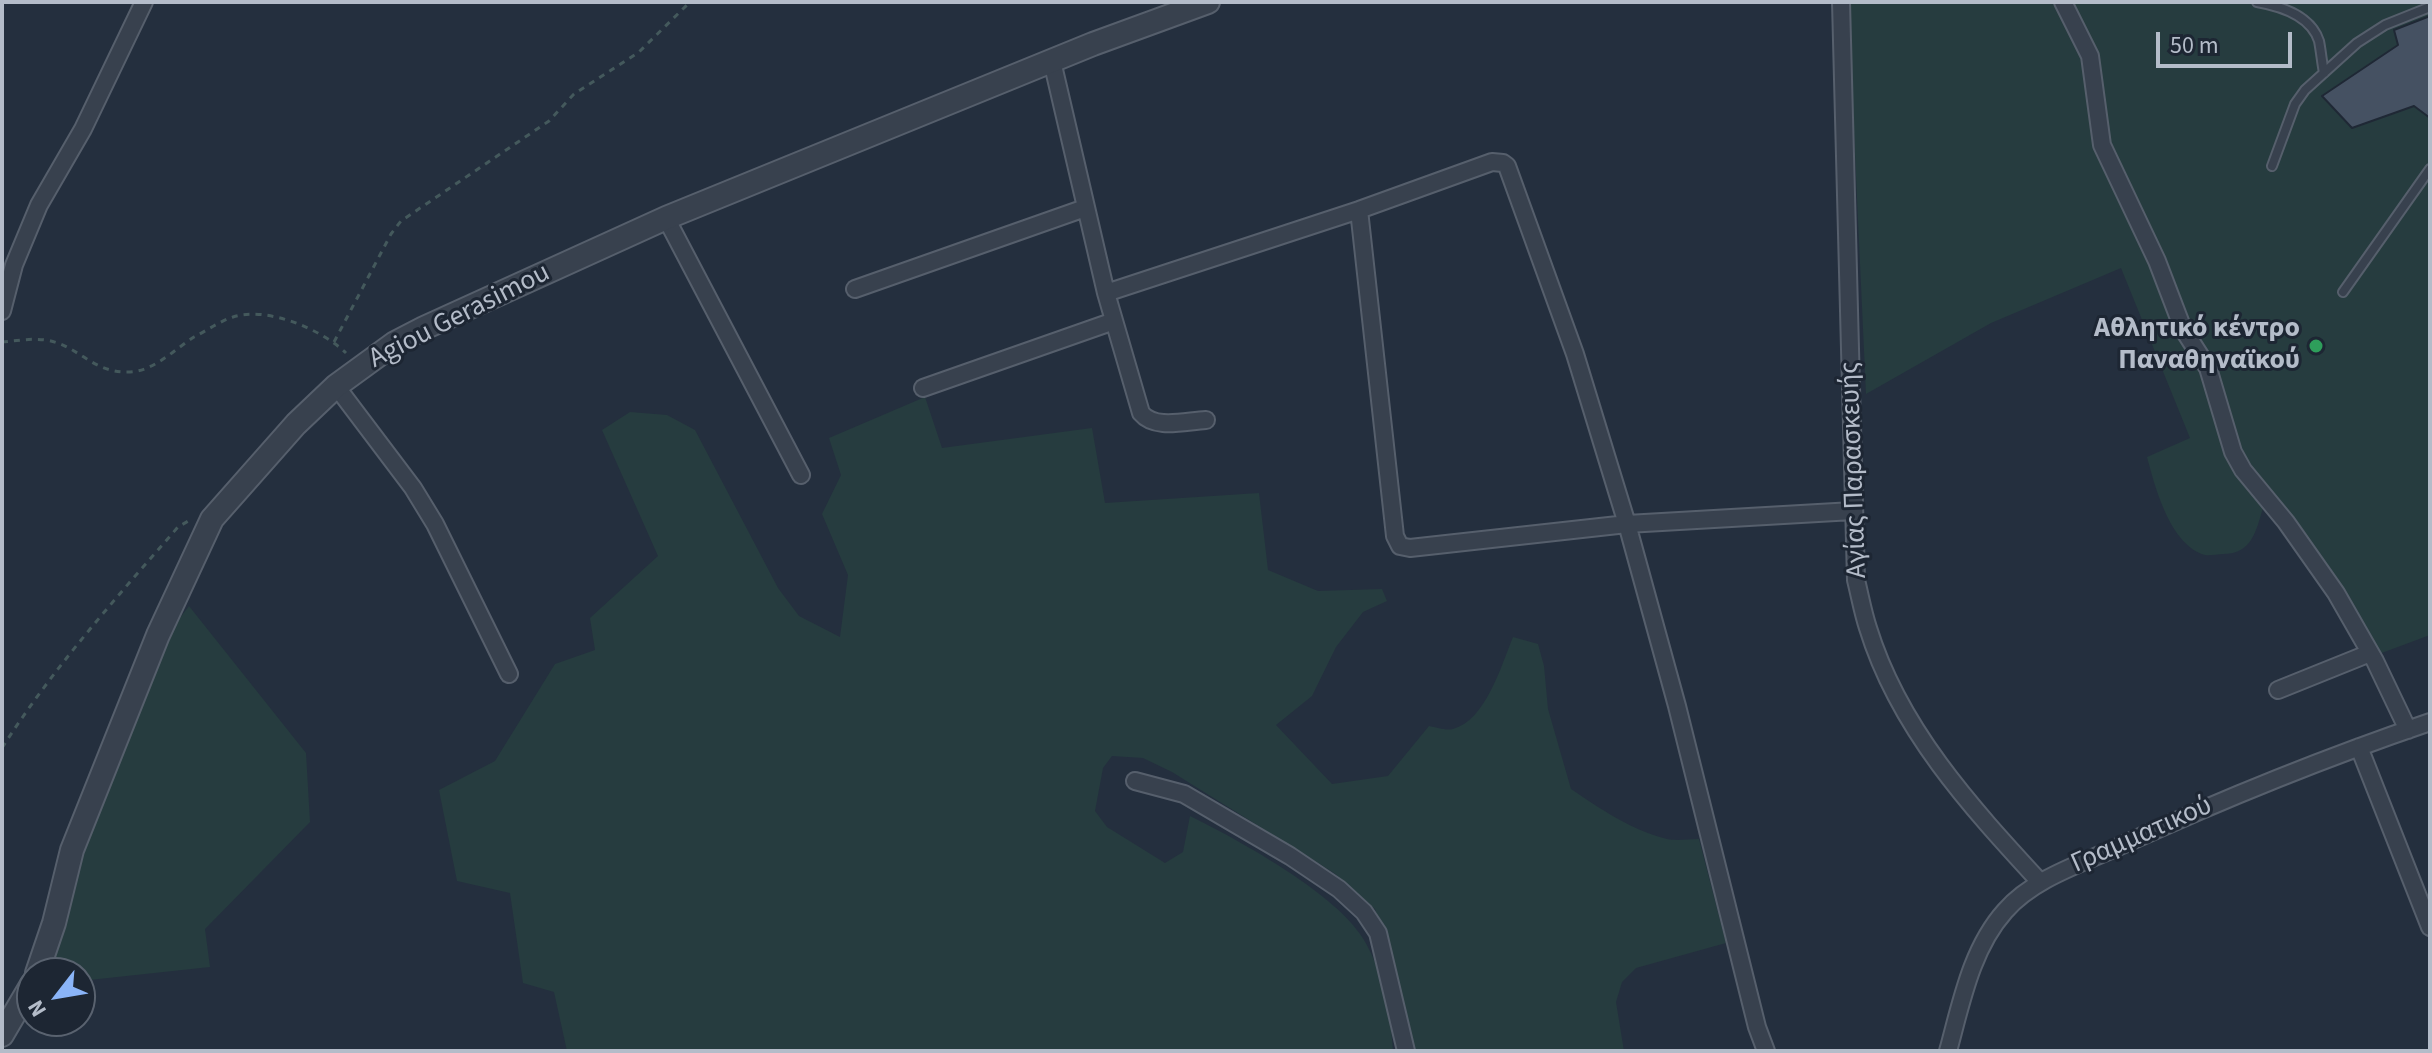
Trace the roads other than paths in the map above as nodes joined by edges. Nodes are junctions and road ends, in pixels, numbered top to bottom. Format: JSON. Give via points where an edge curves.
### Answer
{"nodes":[{"id":1,"x":144,"y":2,"type":"edge"},
{"id":2,"x":1208,"y":2,"type":"edge"},
{"id":3,"x":1841,"y":2,"type":"edge"},
{"id":4,"x":2063,"y":2,"type":"edge"},
{"id":5,"x":2257,"y":2,"type":"edge"},
{"id":6,"x":2430,"y":7,"type":"edge"},
{"id":7,"x":1178,"y":8,"type":"edge"},
{"id":8,"x":1052,"y":61,"type":"junction"},
{"id":9,"x":2324,"y":73,"type":"junction"},
{"id":10,"x":2272,"y":166,"type":"dead end"},
{"id":11,"x":2430,"y":169,"type":"edge"},
{"id":12,"x":1085,"y":208,"type":"junction"},
{"id":13,"x":1359,"y":210,"type":"junction"},
{"id":14,"x":666,"y":218,"type":"junction"},
{"id":15,"x":855,"y":289,"type":"dead end"},
{"id":16,"x":2343,"y":292,"type":"dead end"},
{"id":17,"x":1106,"y":293,"type":"junction"},
{"id":18,"x":2,"y":311,"type":"edge"},
{"id":19,"x":1114,"y":321,"type":"junction"},
{"id":20,"x":336,"y":386,"type":"junction"},
{"id":21,"x":923,"y":388,"type":"dead end"},
{"id":22,"x":1206,"y":420,"type":"dead end"},
{"id":23,"x":801,"y":475,"type":"dead end"},
{"id":24,"x":1853,"y":511,"type":"junction"},
{"id":25,"x":1627,"y":524,"type":"junction"},
{"id":26,"x":2370,"y":653,"type":"junction"},
{"id":27,"x":509,"y":674,"type":"dead end"},
{"id":28,"x":2278,"y":690,"type":"dead end"},
{"id":29,"x":2430,"y":722,"type":"edge"},
{"id":30,"x":2408,"y":730,"type":"junction"},
{"id":31,"x":2359,"y":747,"type":"junction"},
{"id":32,"x":1135,"y":781,"type":"dead end"},
{"id":33,"x":2040,"y":882,"type":"junction"},
{"id":34,"x":2430,"y":927,"type":"edge"},
{"id":35,"x":42,"y":957,"type":"edge"},
{"id":36,"x":16,"y":1011,"type":"edge"},
{"id":37,"x":2,"y":1035,"type":"edge"},
{"id":38,"x":1406,"y":1051,"type":"edge"},
{"id":39,"x":1766,"y":1051,"type":"edge"},
{"id":40,"x":1948,"y":1051,"type":"edge"}],
"edges":[{"from":1,"to":18,"type":"street","via":[[83,129],[39,205]]},
{"from":2,"to":7,"type":"street","name":"Agiou Gerasimou"},
{"from":3,"to":24,"type":"street","name":"Αγίας Παρασκευής"},
{"from":4,"to":26,"type":"street","via":[[2090,56],[2102,145],[2183,329],[2208,368],[2233,452],[2336,593]]},
{"from":5,"to":9,"type":"lane","via":[[2280,7],[2305,22],[2318,38]]},
{"from":6,"to":9,"type":"lane","via":[[2385,25]]},
{"from":7,"to":8,"type":"street","name":"Agiou Gerasimou"},
{"from":8,"to":12,"type":"street"},
{"from":8,"to":14,"type":"street","name":"Agiou Gerasimou"},
{"from":9,"to":10,"type":"lane","via":[[2295,104]]},
{"from":11,"to":16,"type":"lane"},
{"from":12,"to":15,"type":"street"},
{"from":12,"to":17,"type":"street"},
{"from":13,"to":17,"type":"street"},
{"from":13,"to":25,"type":"street","via":[[1492,162],[1507,166],[1575,354]]},
{"from":13,"to":25,"type":"street","via":[[1400,546]]},
{"from":14,"to":20,"type":"street","name":"Agiou Gerasimou","via":[[424,328]]},
{"from":14,"to":23,"type":"street"},
{"from":17,"to":19,"type":"street"},
{"from":19,"to":21,"type":"street"},
{"from":19,"to":22,"type":"street","via":[[1147,420]]},
{"from":20,"to":27,"type":"street","via":[[435,524]]},
{"from":20,"to":35,"type":"street","name":"Agiou Gerasimou","via":[[212,519],[158,635],[72,850]]},
{"from":24,"to":25,"type":"street"},
{"from":24,"to":33,"type":"street","name":"Αγίας Παρασκευής","via":[[1856,580],[1868,629],[1904,709],[1950,780]]},
{"from":25,"to":39,"type":"street"},
{"from":26,"to":28,"type":"street"},
{"from":26,"to":30,"type":"street"},
{"from":29,"to":30,"type":"street","name":"Γραμματικού"},
{"from":30,"to":31,"type":"street","name":"Γραμματικού"},
{"from":31,"to":33,"type":"street","name":"Γραμματικού","via":[[2223,799]]},
{"from":31,"to":34,"type":"street"},
{"from":32,"to":38,"type":"street","via":[[1184,794],[1290,856],[1364,912],[1378,933]]},
{"from":33,"to":40,"type":"street","name":"Γραμματικού","via":[[2005,911],[1981,946]]},
{"from":36,"to":37,"type":"street"}]}
